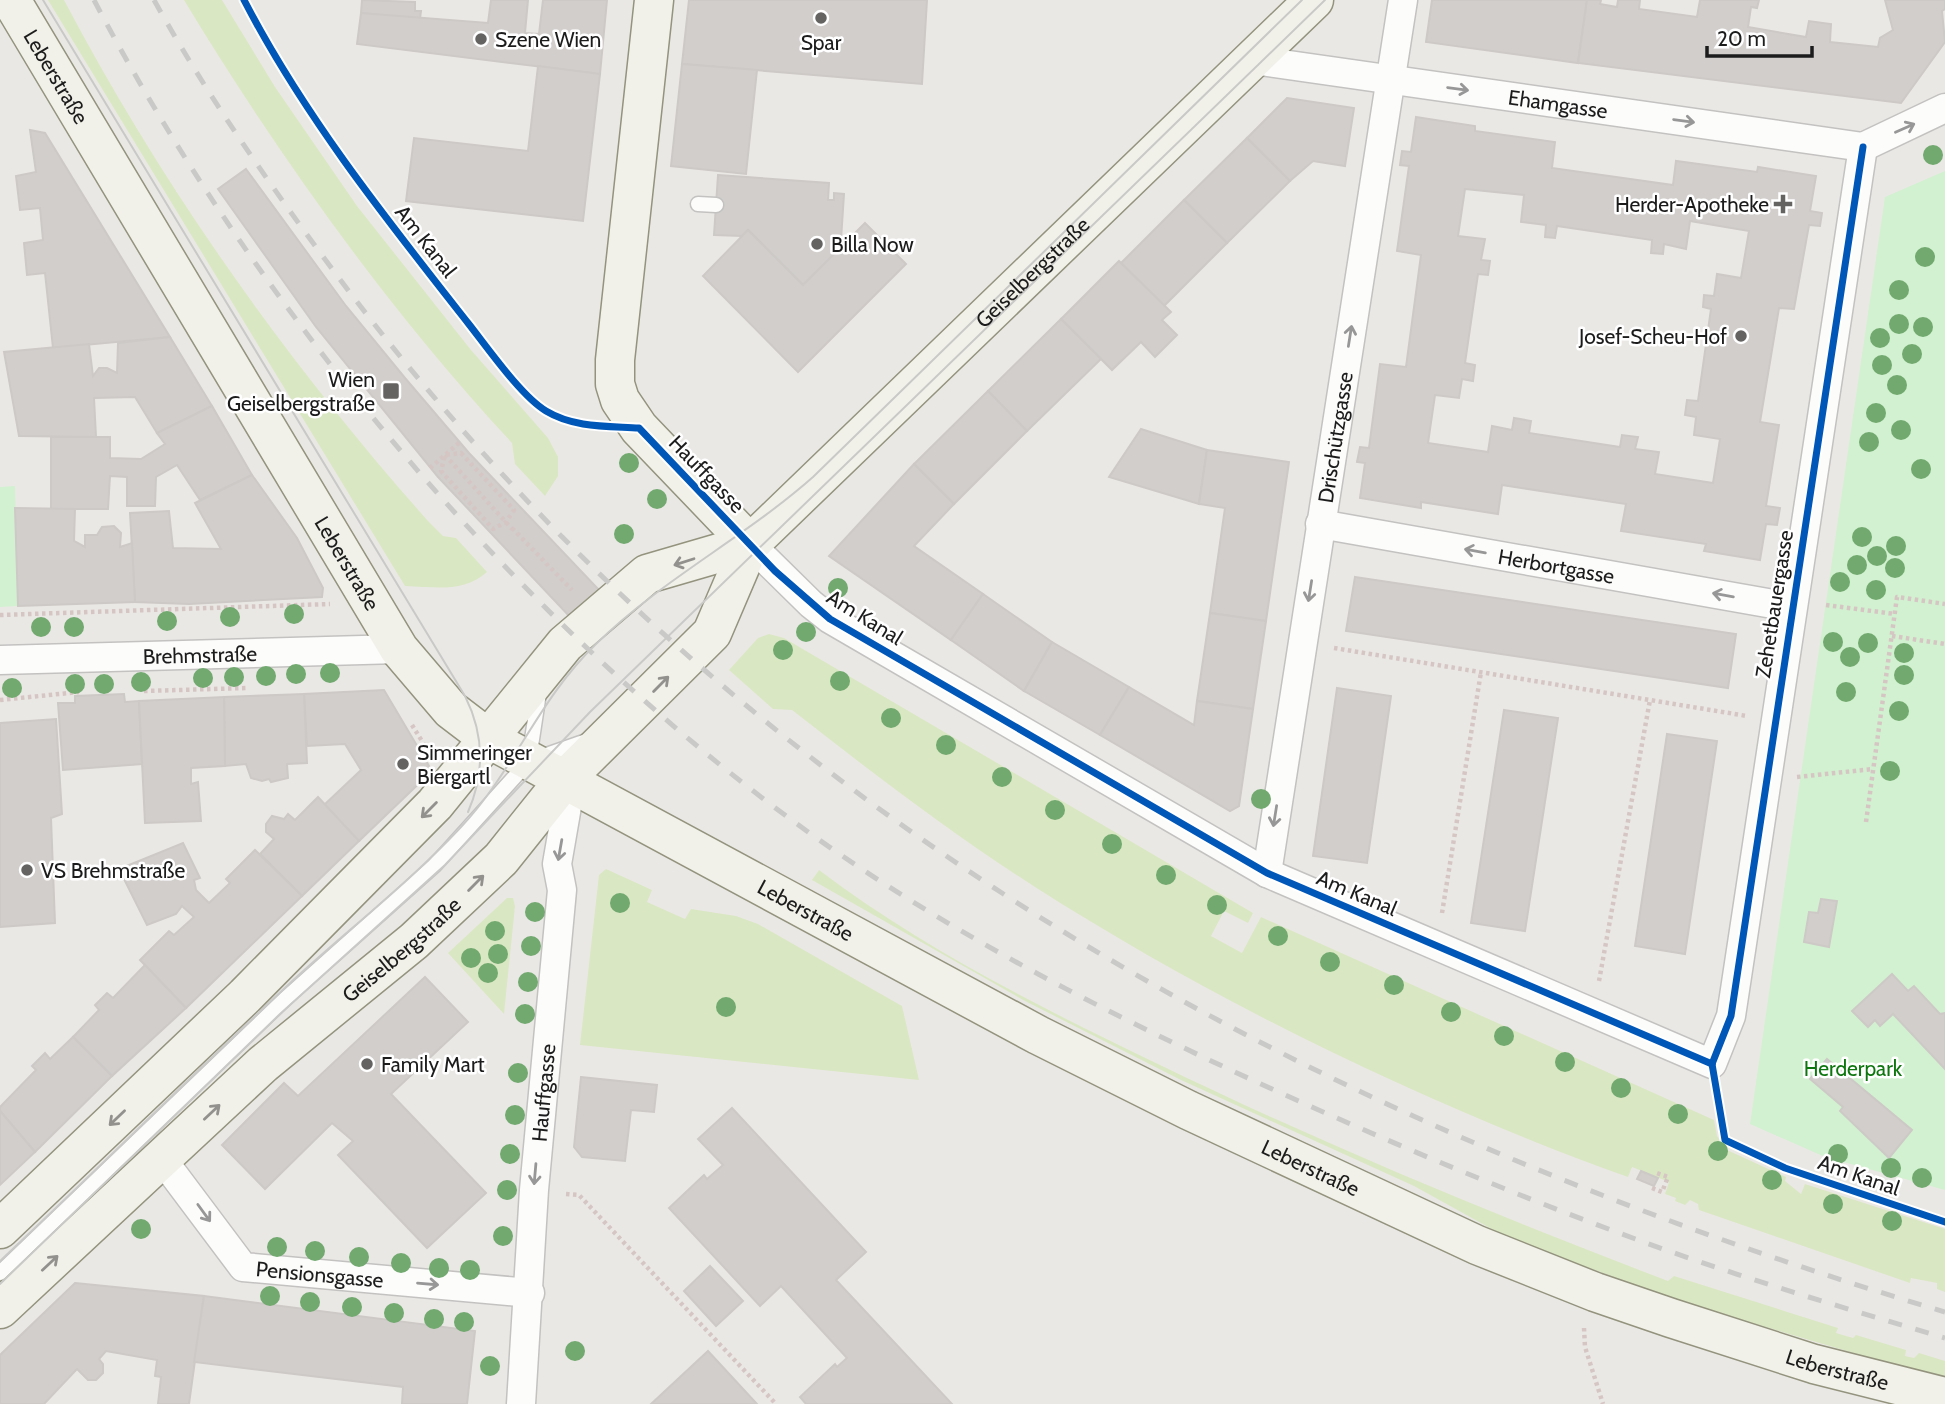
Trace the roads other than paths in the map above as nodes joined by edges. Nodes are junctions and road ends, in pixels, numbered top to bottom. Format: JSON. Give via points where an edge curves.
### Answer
{"nodes":[{"id":1,"x":11,"y":0,"type":"edge"},
{"id":2,"x":654,"y":0,"type":"edge"},
{"id":3,"x":1314,"y":0,"type":"edge"},
{"id":4,"x":1404,"y":0,"type":"edge"},
{"id":5,"x":1253,"y":60,"type":"junction"},
{"id":6,"x":1391,"y":79,"type":"junction"},
{"id":7,"x":1945,"y":108,"type":"edge"},
{"id":8,"x":1863,"y":147,"type":"junction"},
{"id":9,"x":698,"y":204,"type":"dead end"},
{"id":10,"x":716,"y":205,"type":"dead end"},
{"id":11,"x":1320,"y":524,"type":"junction"},
{"id":12,"x":750,"y":544,"type":"junction"},
{"id":13,"x":1790,"y":607,"type":"junction"},
{"id":14,"x":399,"y":649,"type":"junction"},
{"id":15,"x":0,"y":660,"type":"edge"},
{"id":16,"x":542,"y":673,"type":"junction"},
{"id":17,"x":612,"y":732,"type":"junction"},
{"id":18,"x":489,"y":739,"type":"junction"},
{"id":19,"x":529,"y":761,"type":"junction"},
{"id":20,"x":568,"y":781,"type":"junction"},
{"id":21,"x":1267,"y":873,"type":"junction"},
{"id":22,"x":254,"y":985,"type":"junction"},
{"id":23,"x":1712,"y":1064,"type":"joint"},
{"id":24,"x":214,"y":1067,"type":"junction"},
{"id":25,"x":162,"y":1159,"type":"junction"},
{"id":26,"x":0,"y":1229,"type":"edge"},
{"id":27,"x":0,"y":1273,"type":"edge"},
{"id":28,"x":530,"y":1293,"type":"junction"},
{"id":29,"x":0,"y":1309,"type":"edge"},
{"id":30,"x":1945,"y":1397,"type":"edge"},
{"id":31,"x":521,"y":1404,"type":"edge"}],
"edges":[{"from":1,"to":14,"type":"main road","name":"Leberstraße"},
{"from":2,"to":12,"type":"main road","name":"Hauffgasse","via":[[617,323],[615,384],[625,410],[639,428]]},
{"from":3,"to":5,"type":"main road","name":"Geiselbergstraße"},
{"from":4,"to":6,"type":"street","name":"Drischützgasse"},
{"from":5,"to":6,"type":"street","name":"Ehamgasse"},
{"from":5,"to":12,"type":"main road","name":"Geiselbergstraße"},
{"from":6,"to":8,"type":"street","name":"Ehamgasse","one_way":true},
{"from":11,"to":6,"type":"street","name":"Drischützgasse","one_way":true},
{"from":8,"to":7,"type":"street","one_way":true},
{"from":8,"to":13,"type":"street","name":"Zehetbauergasse"},
{"from":9,"to":10,"type":"lane"},
{"from":13,"to":11,"type":"street","name":"Herbortgasse","one_way":true},
{"from":11,"to":21,"type":"street","name":"Drischützgasse","one_way":true},
{"from":12,"to":16,"type":"main road","name":"Geiselbergstraße","one_way":true,"via":[[647,574],[565,643]]},
{"from":17,"to":12,"type":"main road","name":"Geiselbergstraße","one_way":true,"via":[[712,633]]},
{"from":12,"to":21,"type":"street","name":"Am Kanal","via":[[830,619]]},
{"from":13,"to":23,"type":"street","name":"Zehetbauergasse","via":[[1731,1016]]},
{"from":14,"to":15,"type":"street","name":"Brehmstraße"},
{"from":14,"to":18,"type":"main road","name":"Leberstraße","via":[[451,710]]},
{"from":16,"to":18,"type":"main road","name":"Geiselbergstraße"},
{"from":16,"to":19,"type":"lane"},
{"from":17,"to":19,"type":"lane"},
{"from":17,"to":20,"type":"main road","name":"Geiselbergstraße"},
{"from":18,"to":19,"type":"main road","name":"Leberstraße"},
{"from":18,"to":22,"type":"main road","name":"Geiselbergstraße","one_way":true,"via":[[435,804]]},
{"from":19,"to":20,"type":"main road","name":"Leberstraße"},
{"from":19,"to":24,"type":"lane","via":[[434,866]]},
{"from":25,"to":20,"type":"main road","name":"Geiselbergstraße","one_way":true,"via":[[311,1022],[458,902]]},
{"from":20,"to":28,"type":"street","name":"Hauffgasse","one_way":true,"via":[[557,864],[562,890],[534,1190]]},
{"from":20,"to":30,"type":"main road","name":"Leberstraße","via":[[1075,1054],[1477,1245],[1595,1292],[1814,1364]]},
{"from":21,"to":23,"type":"street","name":"Am Kanal"},
{"from":22,"to":24,"type":"lane"},
{"from":22,"to":26,"type":"main road","name":"Geiselbergstraße","one_way":true},
{"from":24,"to":27,"type":"lane"},
{"from":25,"to":28,"type":"street","name":"Pensionsgasse","one_way":true,"via":[[243,1267]]},
{"from":29,"to":25,"type":"main road","name":"Geiselbergstraße","one_way":true},
{"from":28,"to":31,"type":"street","name":"Hauffgasse"}]}
